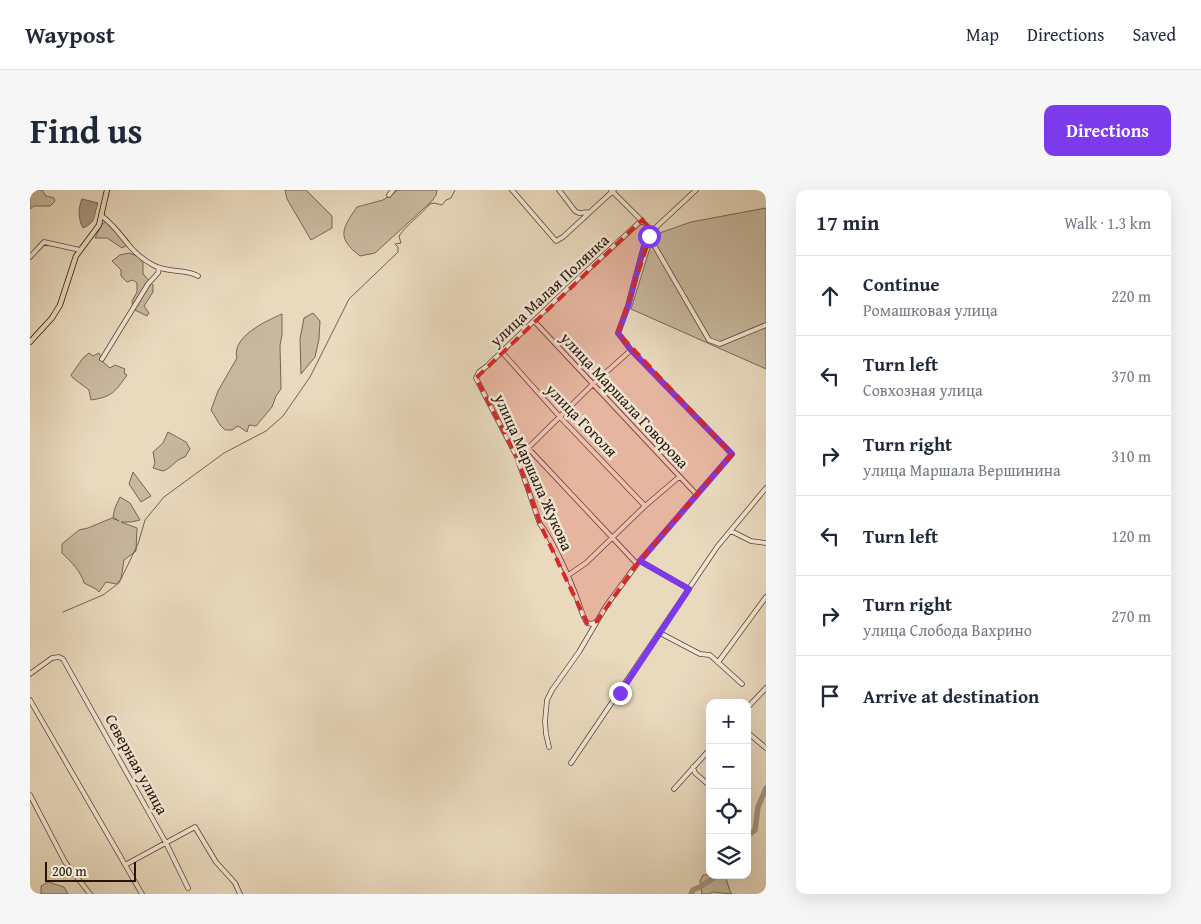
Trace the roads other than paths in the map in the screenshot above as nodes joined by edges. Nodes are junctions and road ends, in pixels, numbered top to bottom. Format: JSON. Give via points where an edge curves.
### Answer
{"nodes":[{"id":1,"x":107,"y":190,"type":"edge"},
{"id":2,"x":393,"y":190,"type":"edge"},
{"id":3,"x":512,"y":190,"type":"edge"},
{"id":4,"x":559,"y":190,"type":"edge"},
{"id":5,"x":612,"y":190,"type":"edge"},
{"id":6,"x":696,"y":190,"type":"edge"},
{"id":7,"x":389,"y":195,"type":"dead end"},
{"id":8,"x":590,"y":212,"type":"junction"},
{"id":9,"x":102,"y":216,"type":"junction"},
{"id":10,"x":642,"y":220,"type":"junction"},
{"id":11,"x":652,"y":231,"type":"junction"},
{"id":12,"x":80,"y":250,"type":"junction"},
{"id":13,"x":30,"y":258,"type":"edge"},
{"id":14,"x":159,"y":268,"type":"junction"},
{"id":15,"x":198,"y":276,"type":"dead end"},
{"id":16,"x":534,"y":321,"type":"junction"},
{"id":17,"x":766,"y":325,"type":"edge"},
{"id":18,"x":30,"y":342,"type":"edge"},
{"id":19,"x":631,"y":350,"type":"junction"},
{"id":20,"x":501,"y":351,"type":"junction"},
{"id":21,"x":102,"y":359,"type":"dead end"},
{"id":22,"x":476,"y":378,"type":"joint"},
{"id":23,"x":593,"y":384,"type":"junction"},
{"id":24,"x":560,"y":417,"type":"junction"},
{"id":25,"x":528,"y":448,"type":"junction"},
{"id":26,"x":517,"y":457,"type":"junction"},
{"id":27,"x":679,"y":477,"type":"junction"},
{"id":28,"x":766,"y":488,"type":"edge"},
{"id":29,"x":697,"y":494,"type":"junction"},
{"id":30,"x":645,"y":506,"type":"junction"},
{"id":31,"x":731,"y":531,"type":"junction"},
{"id":32,"x":612,"y":538,"type":"junction"},
{"id":33,"x":766,"y":543,"type":"edge"},
{"id":34,"x":639,"y":562,"type":"junction"},
{"id":35,"x":567,"y":576,"type":"junction"},
{"id":36,"x":689,"y":589,"type":"junction"},
{"id":37,"x":766,"y":597,"type":"edge"},
{"id":38,"x":597,"y":621,"type":"junction"},
{"id":39,"x":660,"y":633,"type":"junction"},
{"id":40,"x":719,"y":661,"type":"junction"},
{"id":41,"x":30,"y":674,"type":"edge"},
{"id":42,"x":742,"y":684,"type":"dead end"},
{"id":43,"x":766,"y":688,"type":"edge"},
{"id":44,"x":30,"y":700,"type":"edge"},
{"id":45,"x":751,"y":704,"type":"edge"},
{"id":46,"x":751,"y":735,"type":"edge"},
{"id":47,"x":549,"y":748,"type":"dead end"},
{"id":48,"x":766,"y":748,"type":"edge"},
{"id":49,"x":706,"y":753,"type":"edge"},
{"id":50,"x":571,"y":763,"type":"dead end"},
{"id":51,"x":693,"y":768,"type":"junction"},
{"id":52,"x":706,"y":783,"type":"edge"},
{"id":53,"x":674,"y":789,"type":"dead end"},
{"id":54,"x":30,"y":795,"type":"edge"},
{"id":55,"x":166,"y":843,"type":"junction"},
{"id":56,"x":125,"y":865,"type":"junction"},
{"id":57,"x":188,"y":888,"type":"dead end"},
{"id":58,"x":90,"y":894,"type":"edge"},
{"id":59,"x":142,"y":894,"type":"edge"},
{"id":60,"x":240,"y":894,"type":"edge"}],
"edges":[{"from":1,"to":9,"type":"main road"},
{"from":2,"to":7,"type":"street"},
{"from":3,"to":8,"type":"street","via":[[556,241]]},
{"from":4,"to":8,"type":"street","via":[[575,211]]},
{"from":5,"to":8,"type":"street"},
{"from":5,"to":10,"type":"street"},
{"from":6,"to":11,"type":"street"},
{"from":9,"to":12,"type":"main road"},
{"from":9,"to":14,"type":"street","via":[[114,226],[131,250]]},
{"from":10,"to":11,"type":"street"},
{"from":10,"to":16,"type":"street","name":"улица Малая Полянка"},
{"from":11,"to":17,"type":"street","via":[[654,245],[709,340],[720,344]]},
{"from":11,"to":19,"type":"street","via":[[645,242],[618,333]]},
{"from":12,"to":13,"type":"street","via":[[44,242]]},
{"from":12,"to":18,"type":"main road","via":[[60,305]]},
{"from":14,"to":15,"type":"street","via":[[191,271]]},
{"from":14,"to":21,"type":"street"},
{"from":16,"to":20,"type":"street","name":"улица Малая Полянка"},
{"from":16,"to":23,"type":"street","name":"улица Маршала Говорова"},
{"from":19,"to":23,"type":"street"},
{"from":19,"to":29,"type":"street","via":[[732,454]]},
{"from":20,"to":22,"type":"street","name":"улица Малая Полянка"},
{"from":20,"to":24,"type":"street","name":"улица Гоголя"},
{"from":22,"to":26,"type":"street","name":"улица Маршала Жукова"},
{"from":23,"to":24,"type":"street"},
{"from":23,"to":27,"type":"street","name":"улица Маршала Говорова"},
{"from":24,"to":25,"type":"street"},
{"from":24,"to":30,"type":"street","name":"улица Гоголя"},
{"from":25,"to":26,"type":"street"},
{"from":25,"to":32,"type":"street"},
{"from":26,"to":35,"type":"street","name":"улица Маршала Жукова","via":[[540,524]]},
{"from":27,"to":29,"type":"street","name":"улица Маршала Говорова"},
{"from":27,"to":30,"type":"street"},
{"from":28,"to":31,"type":"street"},
{"from":29,"to":34,"type":"street"},
{"from":30,"to":32,"type":"street"},
{"from":31,"to":33,"type":"street","via":[[751,541]]},
{"from":31,"to":36,"type":"street"},
{"from":32,"to":34,"type":"street"},
{"from":32,"to":35,"type":"street"},
{"from":34,"to":36,"type":"street"},
{"from":34,"to":38,"type":"street"},
{"from":35,"to":38,"type":"street","name":"улица Маршала Жукова","via":[[587,623]]},
{"from":36,"to":39,"type":"street"},
{"from":37,"to":40,"type":"street"},
{"from":38,"to":47,"type":"street","via":[[548,700],[545,721]]},
{"from":39,"to":40,"type":"street"},
{"from":39,"to":50,"type":"street"},
{"from":40,"to":42,"type":"street"},
{"from":41,"to":55,"type":"street","name":"Северная улица","via":[[52,658],[63,659]]},
{"from":43,"to":45,"type":"street"},
{"from":44,"to":56,"type":"street"},
{"from":46,"to":48,"type":"street"},
{"from":49,"to":51,"type":"street"},
{"from":51,"to":52,"type":"street"},
{"from":51,"to":53,"type":"street"},
{"from":54,"to":58,"type":"street","via":[[65,862]]},
{"from":55,"to":56,"type":"street"},
{"from":55,"to":57,"type":"street","name":"Северная улица"},
{"from":55,"to":60,"type":"street","via":[[195,827]]},
{"from":56,"to":59,"type":"street"}]}
